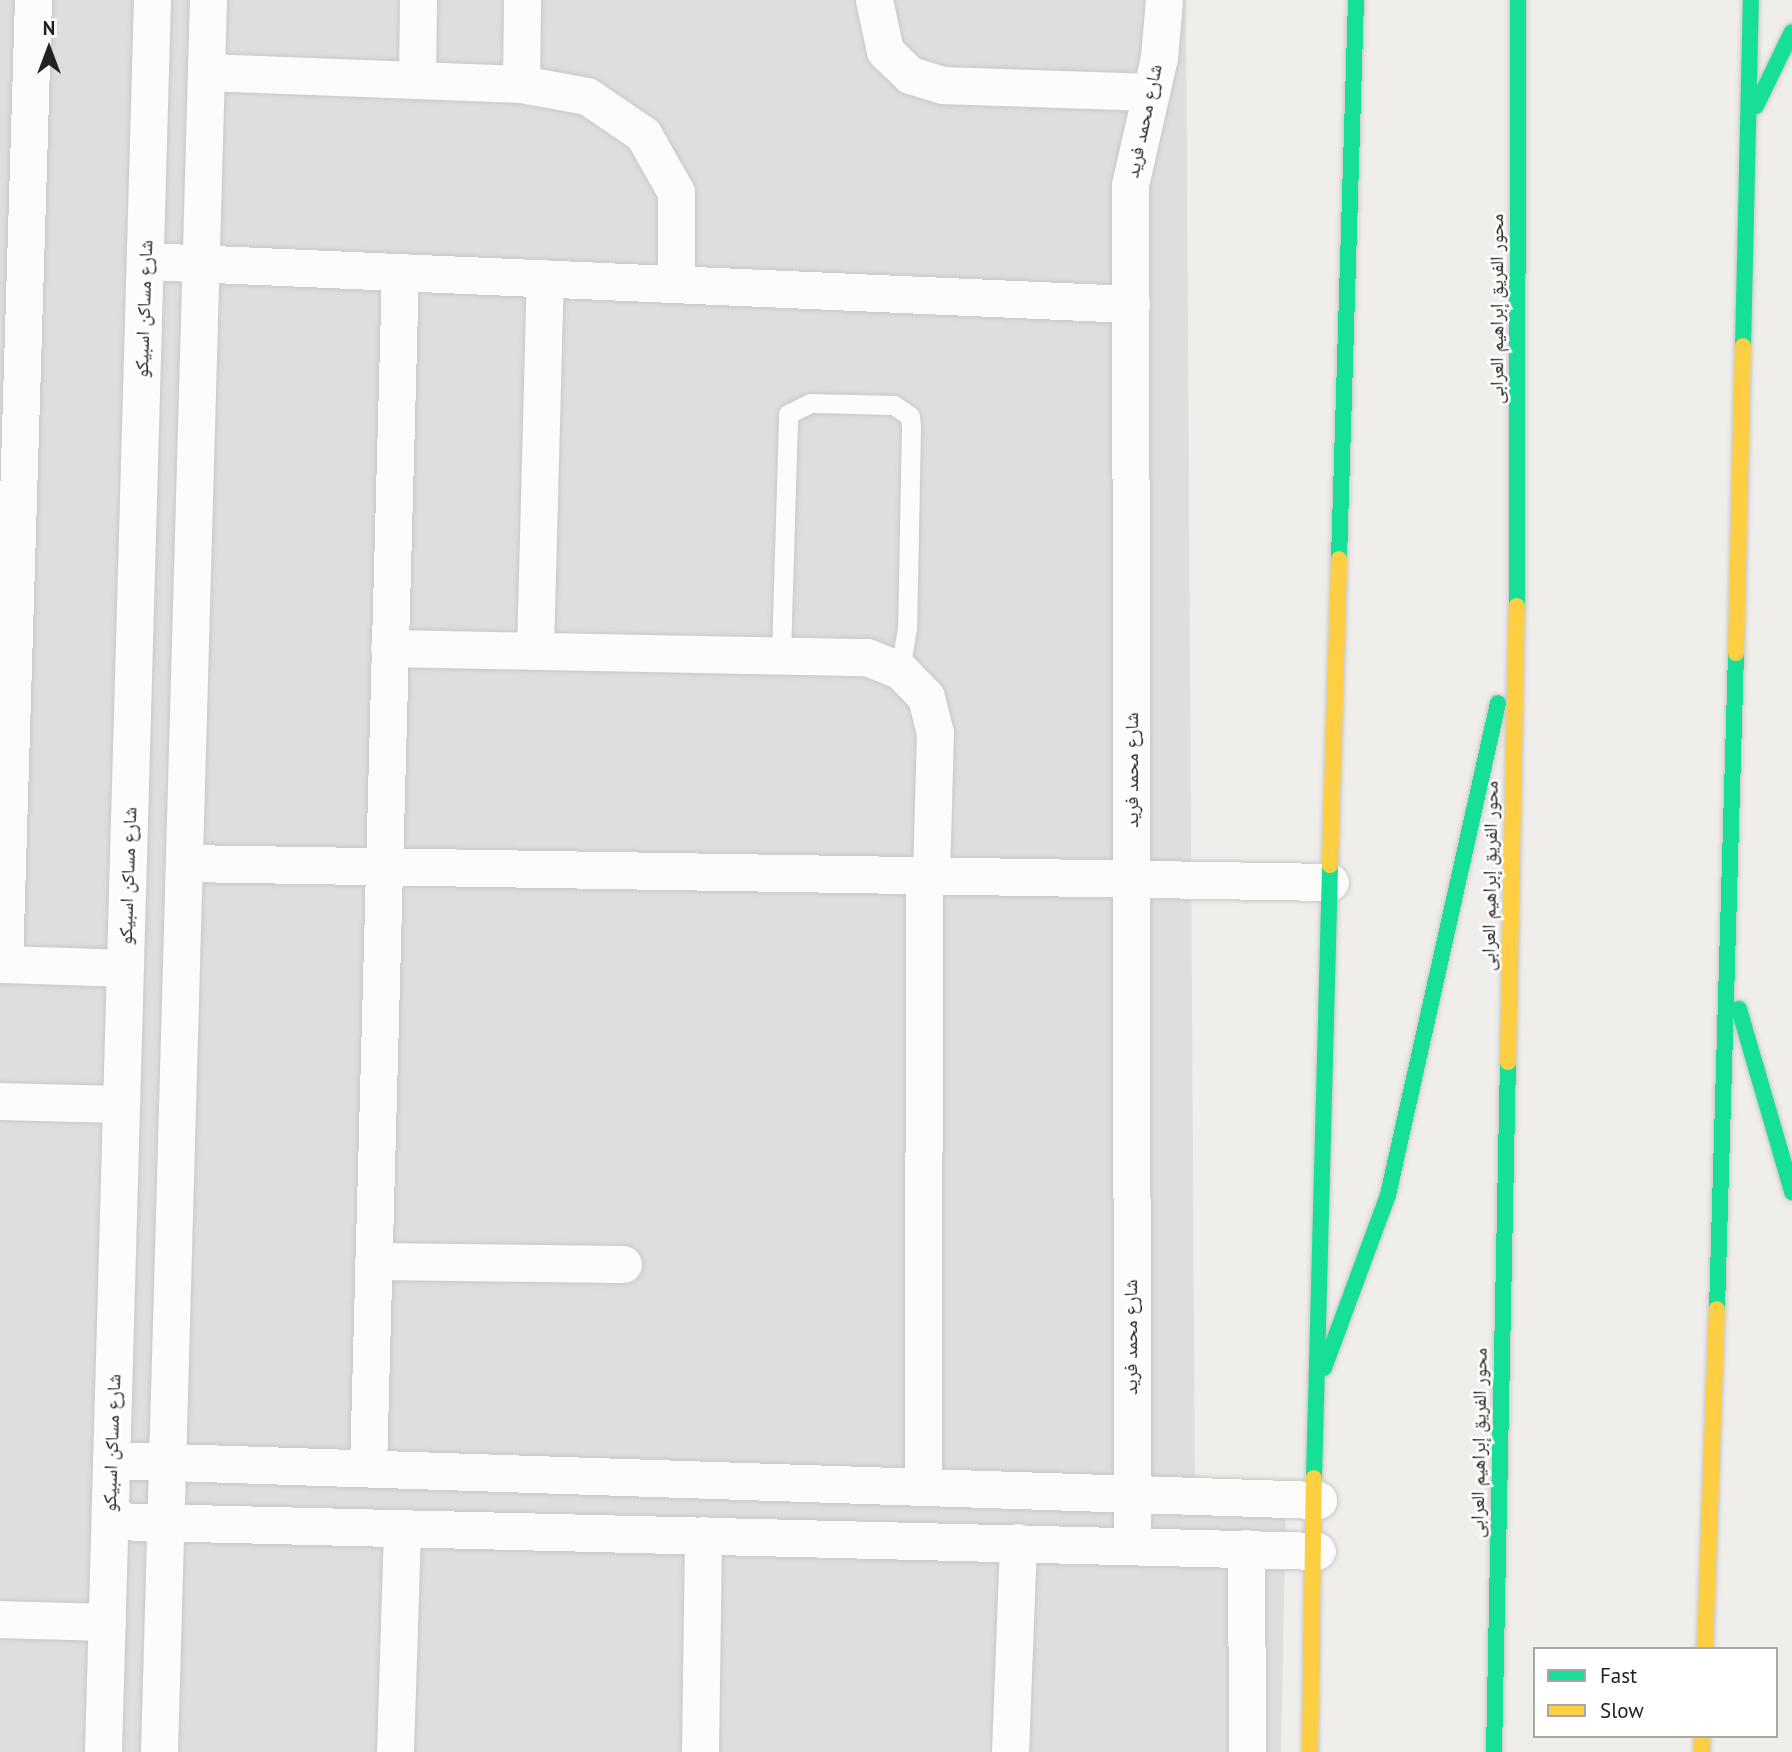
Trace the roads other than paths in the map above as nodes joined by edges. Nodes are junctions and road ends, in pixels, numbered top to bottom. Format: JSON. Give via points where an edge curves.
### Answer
{"nodes":[{"id":1,"x":33,"y":0,"type":"edge"},
{"id":2,"x":152,"y":0,"type":"edge"},
{"id":3,"x":208,"y":0,"type":"edge"},
{"id":4,"x":418,"y":0,"type":"edge"},
{"id":5,"x":522,"y":0,"type":"edge"},
{"id":6,"x":874,"y":0,"type":"edge"},
{"id":7,"x":1164,"y":0,"type":"edge"},
{"id":8,"x":1356,"y":0,"type":"edge"},
{"id":9,"x":1518,"y":0,"type":"edge"},
{"id":10,"x":1751,"y":0,"type":"edge"},
{"id":11,"x":1792,"y":32,"type":"edge"},
{"id":12,"x":206,"y":72,"type":"junction"},
{"id":13,"x":417,"y":80,"type":"junction"},
{"id":14,"x":521,"y":84,"type":"junction"},
{"id":15,"x":1150,"y":92,"type":"junction"},
{"id":16,"x":1752,"y":114,"type":"junction"},
{"id":17,"x":14,"y":167,"type":"edge"},
{"id":18,"x":145,"y":261,"type":"junction"},
{"id":19,"x":200,"y":263,"type":"junction"},
{"id":20,"x":400,"y":272,"type":"junction"},
{"id":21,"x":545,"y":278,"type":"junction"},
{"id":22,"x":676,"y":284,"type":"junction"},
{"id":23,"x":1130,"y":304,"type":"junction"},
{"id":24,"x":1517,"y":619,"type":"junction"},
{"id":25,"x":389,"y":648,"type":"junction"},
{"id":26,"x":535,"y":651,"type":"junction"},
{"id":27,"x":780,"y":655,"type":"junction"},
{"id":28,"x":900,"y":670,"type":"junction"},
{"id":29,"x":5,"y":791,"type":"edge"},
{"id":30,"x":184,"y":863,"type":"junction"},
{"id":31,"x":383,"y":866,"type":"junction"},
{"id":32,"x":928,"y":874,"type":"junction"},
{"id":33,"x":1132,"y":877,"type":"junction"},
{"id":34,"x":1330,"y":882,"type":"junction"},
{"id":35,"x":2,"y":964,"type":"edge"},
{"id":36,"x":125,"y":968,"type":"junction"},
{"id":37,"x":1729,"y":975,"type":"junction"},
{"id":38,"x":0,"y":1101,"type":"edge"},
{"id":39,"x":121,"y":1104,"type":"junction"},
{"id":40,"x":1792,"y":1192,"type":"edge"},
{"id":41,"x":373,"y":1261,"type":"junction"},
{"id":42,"x":623,"y":1264,"type":"dead end"},
{"id":43,"x":1315,"y":1390,"type":"junction"},
{"id":44,"x":111,"y":1460,"type":"junction"},
{"id":45,"x":167,"y":1462,"type":"junction"},
{"id":46,"x":368,"y":1468,"type":"junction"},
{"id":47,"x":923,"y":1484,"type":"junction"},
{"id":48,"x":1131,"y":1490,"type":"junction"},
{"id":49,"x":1318,"y":1500,"type":"junction"},
{"id":50,"x":110,"y":1521,"type":"junction"},
{"id":51,"x":166,"y":1522,"type":"junction"},
{"id":52,"x":402,"y":1528,"type":"junction"},
{"id":53,"x":702,"y":1535,"type":"junction"},
{"id":54,"x":1018,"y":1542,"type":"junction"},
{"id":55,"x":1132,"y":1545,"type":"junction"},
{"id":56,"x":1246,"y":1548,"type":"junction"},
{"id":57,"x":1317,"y":1551,"type":"junction"},
{"id":58,"x":0,"y":1619,"type":"edge"},
{"id":59,"x":107,"y":1622,"type":"junction"},
{"id":60,"x":1705,"y":1647,"type":"edge"},
{"id":61,"x":103,"y":1752,"type":"edge"},
{"id":62,"x":159,"y":1752,"type":"edge"},
{"id":63,"x":395,"y":1752,"type":"edge"},
{"id":64,"x":701,"y":1752,"type":"edge"},
{"id":65,"x":1010,"y":1752,"type":"edge"},
{"id":66,"x":1247,"y":1752,"type":"edge"},
{"id":67,"x":1310,"y":1752,"type":"edge"},
{"id":68,"x":1494,"y":1752,"type":"edge"}],
"edges":[{"from":1,"to":17,"type":"street"},
{"from":2,"to":18,"type":"street","name":"شارع مساكن اسبيكو"},
{"from":3,"to":12,"type":"street"},
{"from":4,"to":13,"type":"street"},
{"from":5,"to":14,"type":"street"},
{"from":6,"to":15,"type":"street","via":[[885,51],[910,75],[943,85]]},
{"from":7,"to":15,"type":"street","name":"شارع محمد فريد"},
{"from":8,"to":34,"type":"main road"},
{"from":9,"to":24,"type":"main road","name":"محور الفريق إبراهيم العرابى"},
{"from":10,"to":16,"type":"main road"},
{"from":11,"to":16,"type":"main road"},
{"from":12,"to":13,"type":"street"},
{"from":12,"to":19,"type":"street"},
{"from":13,"to":14,"type":"street"},
{"from":14,"to":22,"type":"street","via":[[587,96],[643,134],[676,192]]},
{"from":15,"to":23,"type":"street","name":"شارع محمد فريد","via":[[1130,185]]},
{"from":16,"to":37,"type":"main road"},
{"from":17,"to":29,"type":"street"},
{"from":18,"to":19,"type":"street"},
{"from":18,"to":36,"type":"street","name":"شارع مساكن اسبيكو"},
{"from":19,"to":20,"type":"street"},
{"from":19,"to":30,"type":"street"},
{"from":20,"to":21,"type":"street"},
{"from":20,"to":25,"type":"street"},
{"from":21,"to":22,"type":"street"},
{"from":21,"to":26,"type":"street"},
{"from":22,"to":23,"type":"street"},
{"from":23,"to":33,"type":"street","name":"شارع محمد فريد"},
{"from":24,"to":43,"type":"main road","via":[[1388,1195]]},
{"from":24,"to":68,"type":"main road","name":"محور الفريق إبراهيم العرابى"},
{"from":25,"to":26,"type":"street"},
{"from":25,"to":31,"type":"street"},
{"from":26,"to":27,"type":"street"},
{"from":27,"to":28,"type":"street","via":[[867,657]]},
{"from":27,"to":28,"type":"lane","via":[[788,414],[811,403],[894,405],[910,416],[911,427],[907,628]]},
{"from":28,"to":32,"type":"street","via":[[926,697],[935,732]]},
{"from":29,"to":35,"type":"street"},
{"from":30,"to":31,"type":"street"},
{"from":30,"to":45,"type":"street"},
{"from":31,"to":32,"type":"street"},
{"from":31,"to":41,"type":"street"},
{"from":32,"to":33,"type":"street"},
{"from":32,"to":47,"type":"street"},
{"from":33,"to":34,"type":"street"},
{"from":33,"to":48,"type":"street","name":"شارع محمد فريد"},
{"from":34,"to":43,"type":"main road"},
{"from":35,"to":36,"type":"street"},
{"from":36,"to":39,"type":"street","name":"شارع مساكن اسبيكو"},
{"from":37,"to":40,"type":"main road"},
{"from":37,"to":60,"type":"main road"},
{"from":38,"to":39,"type":"street"},
{"from":39,"to":44,"type":"street","name":"شارع مساكن اسبيكو"},
{"from":41,"to":42,"type":"street"},
{"from":41,"to":46,"type":"street"},
{"from":43,"to":49,"type":"main road"},
{"from":44,"to":45,"type":"street"},
{"from":44,"to":50,"type":"street","name":"شارع مساكن اسبيكو"},
{"from":45,"to":46,"type":"street"},
{"from":45,"to":51,"type":"street"},
{"from":46,"to":47,"type":"street"},
{"from":47,"to":48,"type":"street"},
{"from":48,"to":49,"type":"street"},
{"from":48,"to":55,"type":"street","name":"شارع محمد فريد"},
{"from":49,"to":57,"type":"main road"},
{"from":50,"to":51,"type":"street"},
{"from":50,"to":59,"type":"street","name":"شارع مساكن اسبيكو"},
{"from":51,"to":52,"type":"street"},
{"from":51,"to":62,"type":"street"},
{"from":52,"to":53,"type":"street"},
{"from":52,"to":63,"type":"street"},
{"from":53,"to":54,"type":"street"},
{"from":53,"to":64,"type":"street"},
{"from":54,"to":55,"type":"street"},
{"from":54,"to":65,"type":"street"},
{"from":55,"to":56,"type":"street"},
{"from":56,"to":57,"type":"street"},
{"from":56,"to":66,"type":"street"},
{"from":57,"to":67,"type":"main road"},
{"from":58,"to":59,"type":"street"},
{"from":59,"to":61,"type":"street","name":"شارع مساكن اسبيكو"}]}
